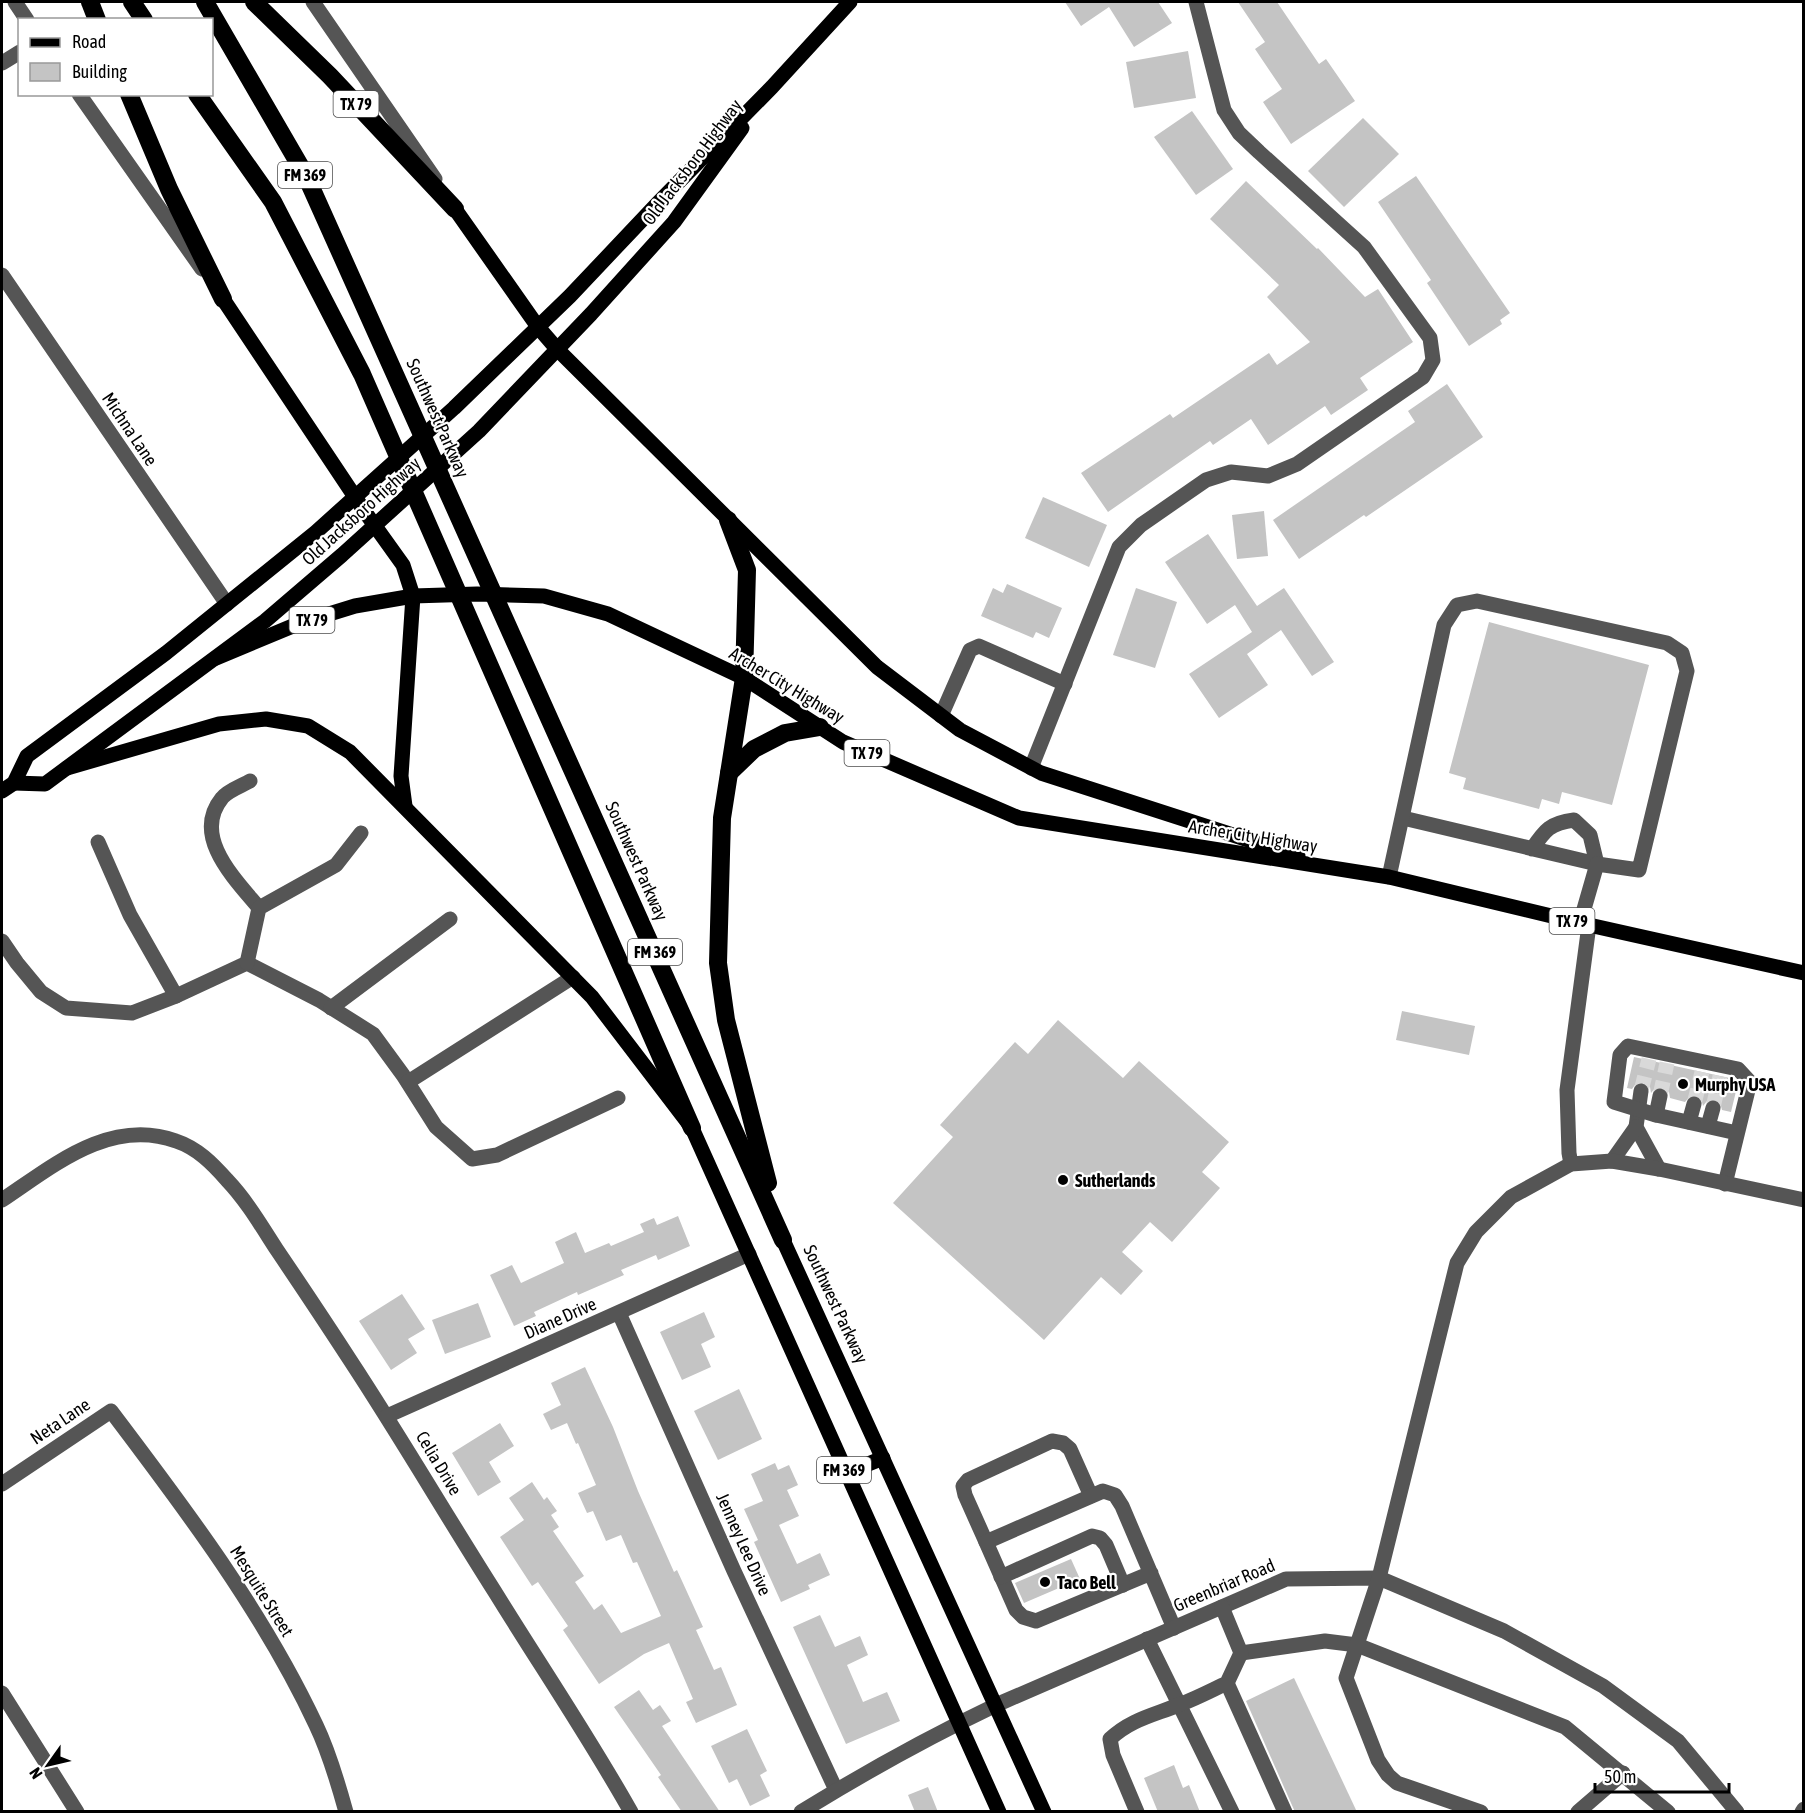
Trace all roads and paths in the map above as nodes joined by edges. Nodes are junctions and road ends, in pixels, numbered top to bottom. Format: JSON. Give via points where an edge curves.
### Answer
{"nodes":[{"id":1,"x":15,"y":2,"type":"edge"},
{"id":2,"x":90,"y":2,"type":"edge"},
{"id":3,"x":132,"y":2,"type":"edge"},
{"id":4,"x":205,"y":2,"type":"edge"},
{"id":5,"x":254,"y":2,"type":"edge"},
{"id":6,"x":313,"y":2,"type":"edge"},
{"id":7,"x":850,"y":2,"type":"edge"},
{"id":8,"x":1196,"y":2,"type":"edge"},
{"id":9,"x":26,"y":18,"type":"edge"},
{"id":10,"x":97,"y":18,"type":"edge"},
{"id":11,"x":143,"y":18,"type":"edge"},
{"id":12,"x":18,"y":53,"type":"edge"},
{"id":13,"x":2,"y":63,"type":"edge"},
{"id":14,"x":772,"y":87,"type":"junction"},
{"id":15,"x":80,"y":96,"type":"edge"},
{"id":16,"x":130,"y":96,"type":"edge"},
{"id":17,"x":198,"y":96,"type":"edge"},
{"id":18,"x":455,"y":209,"type":"junction"},
{"id":19,"x":2,"y":275,"type":"edge"},
{"id":20,"x":223,"y":299,"type":"junction"},
{"id":21,"x":538,"y":327,"type":"junction"},
{"id":22,"x":557,"y":350,"type":"junction"},
{"id":23,"x":355,"y":497,"type":"junction"},
{"id":24,"x":728,"y":520,"type":"junction"},
{"id":25,"x":375,"y":525,"type":"junction"},
{"id":26,"x":413,"y":596,"type":"junction"},
{"id":27,"x":227,"y":604,"type":"junction"},
{"id":28,"x":216,"y":658,"type":"junction"},
{"id":29,"x":744,"y":678,"type":"junction"},
{"id":30,"x":1065,"y":684,"type":"junction"},
{"id":31,"x":941,"y":716,"type":"junction"},
{"id":32,"x":820,"y":727,"type":"junction"},
{"id":33,"x":67,"y":768,"type":"junction"},
{"id":34,"x":1031,"y":768,"type":"junction"},
{"id":35,"x":729,"y":773,"type":"junction"},
{"id":36,"x":250,"y":781,"type":"dead end"},
{"id":37,"x":8,"y":787,"type":"edge"},
{"id":38,"x":405,"y":806,"type":"junction"},
{"id":39,"x":1403,"y":818,"type":"junction"},
{"id":40,"x":361,"y":833,"type":"dead end"},
{"id":41,"x":98,"y":842,"type":"dead end"},
{"id":42,"x":1532,"y":849,"type":"junction"},
{"id":43,"x":1597,"y":864,"type":"junction"},
{"id":44,"x":1341,"y":870,"type":"junction"},
{"id":45,"x":1389,"y":877,"type":"junction"},
{"id":46,"x":259,"y":908,"type":"junction"},
{"id":47,"x":450,"y":919,"type":"dead end"},
{"id":48,"x":1585,"y":924,"type":"junction"},
{"id":49,"x":2,"y":940,"type":"edge"},
{"id":50,"x":247,"y":963,"type":"junction"},
{"id":51,"x":1803,"y":973,"type":"edge"},
{"id":52,"x":573,"y":977,"type":"junction"},
{"id":53,"x":177,"y":996,"type":"junction"},
{"id":54,"x":332,"y":1008,"type":"junction"},
{"id":55,"x":408,"y":1082,"type":"junction"},
{"id":56,"x":1641,"y":1091,"type":"tunnel mouth"},
{"id":57,"x":1660,"y":1096,"type":"tunnel mouth"},
{"id":58,"x":618,"y":1098,"type":"dead end"},
{"id":59,"x":1694,"y":1104,"type":"tunnel mouth"},
{"id":60,"x":1713,"y":1108,"type":"tunnel mouth"},
{"id":61,"x":1638,"y":1110,"type":"junction"},
{"id":62,"x":1656,"y":1114,"type":"junction"},
{"id":63,"x":1689,"y":1122,"type":"junction"},
{"id":64,"x":1708,"y":1126,"type":"junction"},
{"id":65,"x":1636,"y":1127,"type":"junction"},
{"id":66,"x":692,"y":1128,"type":"junction"},
{"id":67,"x":1737,"y":1133,"type":"junction"},
{"id":68,"x":1612,"y":1161,"type":"junction"},
{"id":69,"x":1571,"y":1164,"type":"junction"},
{"id":70,"x":1659,"y":1169,"type":"junction"},
{"id":71,"x":1725,"y":1184,"type":"junction"},
{"id":72,"x":2,"y":1200,"type":"edge"},
{"id":73,"x":1803,"y":1200,"type":"edge"},
{"id":74,"x":783,"y":1240,"type":"junction"},
{"id":75,"x":749,"y":1254,"type":"junction"},
{"id":76,"x":619,"y":1313,"type":"junction"},
{"id":77,"x":111,"y":1411,"type":"joint"},
{"id":78,"x":387,"y":1416,"type":"junction"},
{"id":79,"x":883,"y":1458,"type":"junction"},
{"id":80,"x":846,"y":1473,"type":"junction"},
{"id":81,"x":2,"y":1484,"type":"edge"},
{"id":82,"x":1091,"y":1496,"type":"junction"},
{"id":83,"x":986,"y":1542,"type":"junction"},
{"id":84,"x":1151,"y":1573,"type":"junction"},
{"id":85,"x":1001,"y":1577,"type":"junction"},
{"id":86,"x":1379,"y":1578,"type":"junction"},
{"id":87,"x":1123,"y":1585,"type":"junction"},
{"id":88,"x":1222,"y":1607,"type":"junction"},
{"id":89,"x":1174,"y":1628,"type":"junction"},
{"id":90,"x":1147,"y":1639,"type":"junction"},
{"id":91,"x":1357,"y":1646,"type":"junction"},
{"id":92,"x":1241,"y":1653,"type":"junction"},
{"id":93,"x":1227,"y":1683,"type":"junction"},
{"id":94,"x":2,"y":1693,"type":"edge"},
{"id":95,"x":996,"y":1705,"type":"junction"},
{"id":96,"x":1180,"y":1705,"type":"junction"},
{"id":97,"x":958,"y":1723,"type":"junction"},
{"id":98,"x":1623,"y":1773,"type":"junction"},
{"id":99,"x":836,"y":1790,"type":"junction"},
{"id":100,"x":77,"y":1812,"type":"edge"},
{"id":101,"x":346,"y":1812,"type":"edge"},
{"id":102,"x":631,"y":1812,"type":"edge"},
{"id":103,"x":801,"y":1812,"type":"edge"},
{"id":104,"x":999,"y":1812,"type":"edge"},
{"id":105,"x":1044,"y":1812,"type":"edge"},
{"id":106,"x":1137,"y":1812,"type":"edge"},
{"id":107,"x":1232,"y":1812,"type":"edge"},
{"id":108,"x":1285,"y":1812,"type":"edge"},
{"id":109,"x":1480,"y":1812,"type":"edge"},
{"id":110,"x":1578,"y":1812,"type":"edge"},
{"id":111,"x":1668,"y":1812,"type":"edge"},
{"id":112,"x":1737,"y":1812,"type":"edge"}],
"edges":[{"from":1,"to":9,"type":"street"},
{"from":2,"to":10,"type":"highway"},
{"from":3,"to":11,"type":"highway"},
{"from":4,"to":74,"type":"highway","name":"Southwest Parkway","number":"FM 369","via":[[306,176]]},
{"from":5,"to":18,"type":"highway","number":"TX 79"},
{"from":6,"to":18,"type":"street"},
{"from":7,"to":14,"type":"main road","name":"Old Jacksboro Highway"},
{"from":8,"to":30,"type":"street","via":[[1229,118],[1239,133],[1364,247],[1430,338],[1433,360],[1423,377],[1297,464],[1268,476],[1231,471],[1206,480],[1141,525],[1119,547]]},
{"from":12,"to":13,"type":"street"},
{"from":14,"to":21,"type":"main road","name":"Old Jacksboro Highway"},
{"from":14,"to":22,"type":"main road","name":"Old Jacksboro Highway","via":[[674,222]]},
{"from":15,"to":20,"type":"street"},
{"from":16,"to":20,"type":"highway","via":[[169,189]]},
{"from":17,"to":66,"type":"highway","number":"FM 369","via":[[273,202],[362,374]]},
{"from":18,"to":21,"type":"main road","number":"TX 79"},
{"from":19,"to":27,"type":"street","name":"Michna Lane"},
{"from":20,"to":23,"type":"main road"},
{"from":21,"to":22,"type":"main road","number":"TX 79"},
{"from":21,"to":23,"type":"main road","name":"Old Jacksboro Highway"},
{"from":22,"to":24,"type":"main road","name":"Archer City Highway","number":"TX 79"},
{"from":22,"to":25,"type":"main road","name":"Old Jacksboro Highway","via":[[479,431]]},
{"from":23,"to":25,"type":"main road"},
{"from":23,"to":27,"type":"main road","name":"Old Jacksboro Highway"},
{"from":24,"to":29,"type":"highway","via":[[747,570]]},
{"from":24,"to":31,"type":"main road","name":"Archer City Highway","number":"TX 79","via":[[878,667]]},
{"from":25,"to":26,"type":"main road","via":[[403,565]]},
{"from":25,"to":28,"type":"main road","name":"Old Jacksboro Highway","via":[[265,621]]},
{"from":26,"to":28,"type":"main road","name":"Archer City Highway","number":"TX 79","via":[[355,606],[300,623]]},
{"from":26,"to":29,"type":"main road","name":"Archer City Highway","number":"TX 79","via":[[544,596],[608,614]]},
{"from":26,"to":38,"type":"main road","via":[[401,776]]},
{"from":27,"to":37,"type":"main road","name":"Old Jacksboro Highway","via":[[27,756]]},
{"from":28,"to":33,"type":"main road","name":"Old Jacksboro Highway"},
{"from":29,"to":32,"type":"main road","name":"Archer City Highway","number":"TX 79"},
{"from":29,"to":35,"type":"highway"},
{"from":30,"to":31,"type":"street","via":[[979,646],[970,650]]},
{"from":30,"to":34,"type":"street"},
{"from":31,"to":34,"type":"main road","name":"Archer City Highway","number":"TX 79"},
{"from":32,"to":35,"type":"highway","via":[[785,733],[754,749]]},
{"from":32,"to":44,"type":"main road","name":"Archer City Highway","number":"TX 79","via":[[843,742],[1019,818]]},
{"from":33,"to":37,"type":"main road","name":"Old Jacksboro Highway","via":[[45,784]]},
{"from":33,"to":38,"type":"main road","via":[[219,724],[266,719],[308,726],[350,752]]},
{"from":34,"to":44,"type":"main road","name":"Archer City Highway","number":"TX 79"},
{"from":35,"to":74,"type":"highway","via":[[722,818],[718,963],[726,1020]]},
{"from":36,"to":46,"type":"street","via":[[223,796],[210,817],[214,845],[232,876]]},
{"from":38,"to":52,"type":"main road"},
{"from":39,"to":42,"type":"street"},
{"from":39,"to":43,"type":"street","via":[[1444,625],[1457,605],[1477,602],[1667,643],[1682,653],[1687,671],[1639,870]]},
{"from":39,"to":45,"type":"street"},
{"from":40,"to":46,"type":"street","via":[[336,865]]},
{"from":41,"to":53,"type":"street","via":[[130,915]]},
{"from":42,"to":43,"type":"street"},
{"from":42,"to":43,"type":"street","via":[[1543,832],[1557,822],[1574,820],[1590,835]]},
{"from":43,"to":48,"type":"street"},
{"from":44,"to":45,"type":"main road","name":"Archer City Highway","number":"TX 79"},
{"from":45,"to":48,"type":"main road","name":"Archer City Highway","number":"TX 79"},
{"from":46,"to":50,"type":"street"},
{"from":47,"to":54,"type":"street"},
{"from":48,"to":51,"type":"main road","name":"Archer City Highway","number":"TX 79"},
{"from":48,"to":69,"type":"street","via":[[1567,1090]]},
{"from":49,"to":53,"type":"street","via":[[41,992],[66,1008],[132,1012]]},
{"from":50,"to":53,"type":"street"},
{"from":50,"to":54,"type":"street"},
{"from":52,"to":55,"type":"street"},
{"from":52,"to":66,"type":"main road"},
{"from":54,"to":55,"type":"street","via":[[373,1034]]},
{"from":55,"to":58,"type":"street","via":[[436,1127],[472,1159],[496,1155]]},
{"from":56,"to":61,"type":"street"},
{"from":57,"to":62,"type":"street"},
{"from":59,"to":63,"type":"street"},
{"from":60,"to":64,"type":"street"},
{"from":61,"to":62,"type":"street"},
{"from":61,"to":65,"type":"street"},
{"from":61,"to":67,"type":"street","via":[[1614,1102],[1620,1055],[1628,1046],[1650,1055],[1722,1071],[1738,1069],[1750,1082]]},
{"from":62,"to":63,"type":"street"},
{"from":63,"to":64,"type":"street"},
{"from":64,"to":67,"type":"street"},
{"from":65,"to":68,"type":"street"},
{"from":65,"to":70,"type":"street"},
{"from":66,"to":75,"type":"main road","number":"FM 369"},
{"from":67,"to":71,"type":"street"},
{"from":68,"to":69,"type":"street"},
{"from":68,"to":70,"type":"street"},
{"from":69,"to":86,"type":"street","via":[[1511,1197],[1476,1232],[1457,1263]]},
{"from":70,"to":71,"type":"street"},
{"from":71,"to":73,"type":"street"},
{"from":72,"to":78,"type":"street","name":"Celia Drive","via":[[77,1150],[115,1137],[154,1135],[194,1149],[229,1182],[260,1224]]},
{"from":74,"to":79,"type":"main road","name":"Southwest Parkway","number":"FM 369"},
{"from":75,"to":76,"type":"street","name":"Diane Drive"},
{"from":75,"to":80,"type":"main road","number":"FM 369"},
{"from":76,"to":78,"type":"street","name":"Diane Drive"},
{"from":76,"to":99,"type":"street","name":"Jenney Lee Drive"},
{"from":77,"to":81,"type":"street","name":"Neta Lane"},
{"from":77,"to":101,"type":"street","name":"Mesquite Street","via":[[213,1549],[275,1647],[317,1726]]},
{"from":78,"to":102,"type":"street","name":"Celia Drive"},
{"from":79,"to":80,"type":"main road"},
{"from":79,"to":95,"type":"main road","name":"Southwest Parkway","number":"FM 369"},
{"from":80,"to":97,"type":"main road","number":"FM 369"},
{"from":82,"to":83,"type":"street"},
{"from":82,"to":83,"type":"street","via":[[1070,1449],[1052,1441],[968,1480],[963,1486]]},
{"from":82,"to":84,"type":"street","via":[[1103,1491],[1115,1495]]},
{"from":83,"to":85,"type":"street"},
{"from":84,"to":87,"type":"street"},
{"from":84,"to":89,"type":"street"},
{"from":85,"to":87,"type":"street","via":[[1016,1610],[1036,1621]]},
{"from":85,"to":87,"type":"street","via":[[1092,1536],[1106,1545]]},
{"from":86,"to":88,"type":"street","name":"Greenbriar Road","via":[[1286,1579]]},
{"from":86,"to":91,"type":"street"},
{"from":86,"to":112,"type":"street","name":"Greenbriar Road","via":[[1504,1631],[1603,1686],[1678,1741]]},
{"from":88,"to":89,"type":"street","name":"Greenbriar Road"},
{"from":88,"to":92,"type":"street"},
{"from":89,"to":90,"type":"street","name":"Greenbriar Road"},
{"from":90,"to":95,"type":"street","name":"Greenbriar Road"},
{"from":90,"to":96,"type":"street"},
{"from":91,"to":92,"type":"street","via":[[1325,1641]]},
{"from":91,"to":98,"type":"street","via":[[1565,1726]]},
{"from":91,"to":109,"type":"street","via":[[1346,1678],[1378,1760],[1388,1774],[1397,1783]]},
{"from":92,"to":93,"type":"street"},
{"from":93,"to":96,"type":"street"},
{"from":93,"to":108,"type":"street"},
{"from":94,"to":100,"type":"street"},
{"from":95,"to":97,"type":"street","name":"Greenbriar Road"},
{"from":95,"to":105,"type":"main road","name":"Southwest Parkway","number":"FM 369"},
{"from":96,"to":106,"type":"street","via":[[1122,1727],[1110,1739]]},
{"from":96,"to":107,"type":"street"},
{"from":97,"to":99,"type":"street","name":"Greenbriar Road"},
{"from":97,"to":104,"type":"main road","number":"FM 369"},
{"from":98,"to":110,"type":"street"},
{"from":98,"to":111,"type":"street"},
{"from":99,"to":103,"type":"street","name":"Greenbriar Road"}]}
